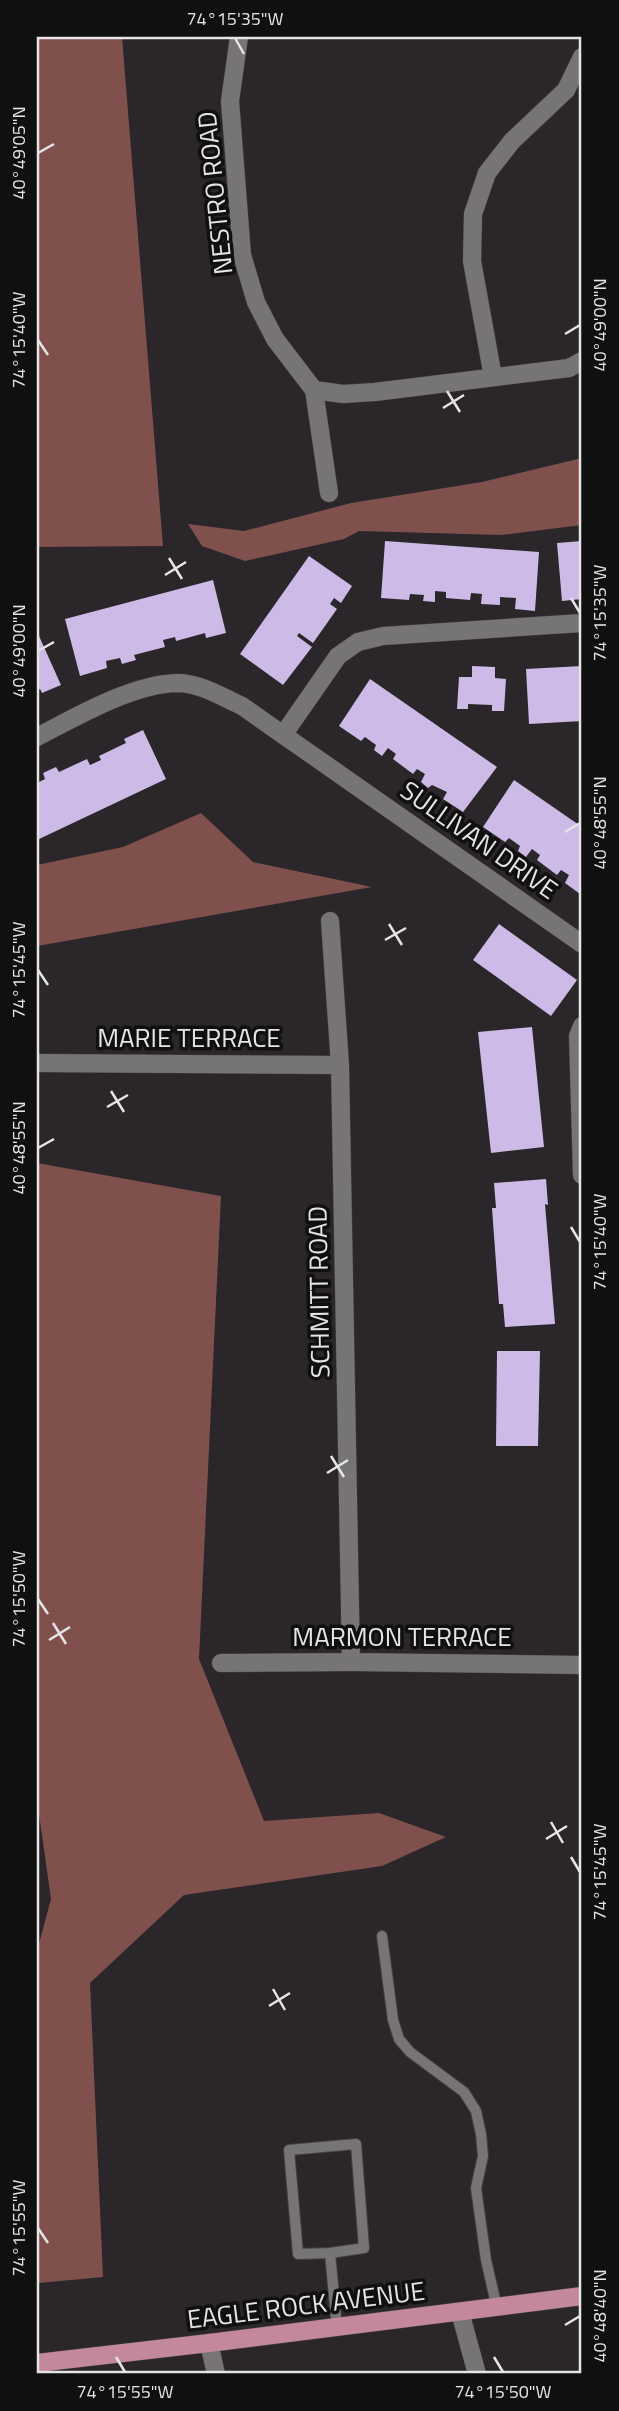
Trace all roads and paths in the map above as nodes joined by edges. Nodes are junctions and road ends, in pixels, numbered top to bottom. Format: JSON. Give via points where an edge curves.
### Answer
{"nodes":[{"id":1,"x":239,"y":37,"type":"edge"},
{"id":2,"x":582,"y":57,"type":"edge"},
{"id":3,"x":582,"y":361,"type":"edge"},
{"id":4,"x":493,"y":377,"type":"junction"},
{"id":5,"x":314,"y":390,"type":"junction"},
{"id":6,"x":328,"y":492,"type":"dead end"},
{"id":7,"x":582,"y":624,"type":"edge"},
{"id":8,"x":283,"y":735,"type":"junction"},
{"id":9,"x":37,"y":737,"type":"edge"},
{"id":10,"x":330,"y":921,"type":"dead end"},
{"id":11,"x":582,"y":944,"type":"edge"},
{"id":12,"x":582,"y":1026,"type":"edge"},
{"id":13,"x":37,"y":1063,"type":"edge"},
{"id":14,"x":340,"y":1065,"type":"junction"},
{"id":15,"x":582,"y":1175,"type":"edge"},
{"id":16,"x":351,"y":1662,"type":"junction"},
{"id":17,"x":221,"y":1663,"type":"dead end"},
{"id":18,"x":582,"y":1665,"type":"edge"},
{"id":19,"x":382,"y":1936,"type":"dead end"},
{"id":20,"x":330,"y":2253,"type":"junction"},
{"id":21,"x":582,"y":2296,"type":"edge"},
{"id":22,"x":497,"y":2308,"type":"junction"},
{"id":23,"x":460,"y":2312,"type":"junction"},
{"id":24,"x":337,"y":2328,"type":"junction"},
{"id":25,"x":209,"y":2343,"type":"junction"},
{"id":26,"x":37,"y":2363,"type":"edge"},
{"id":27,"x":216,"y":2374,"type":"edge"},
{"id":28,"x":477,"y":2374,"type":"edge"}],
"edges":[{"from":1,"to":5,"type":"street","name":"NESTRO ROAD","via":[[230,101],[242,255],[256,302],[275,340]]},
{"from":2,"to":4,"type":"street","via":[[566,90],[486,173],[473,214],[472,261]]},
{"from":3,"to":4,"type":"street","via":[[569,368]]},
{"from":4,"to":5,"type":"street","via":[[375,392]]},
{"from":5,"to":6,"type":"street"},
{"from":7,"to":8,"type":"street","via":[[383,636],[358,642],[338,656]]},
{"from":8,"to":9,"type":"street","via":[[242,706],[208,690],[177,683],[104,702]]},
{"from":8,"to":11,"type":"street","name":"SULLIVAN DRIVE"},
{"from":10,"to":14,"type":"street","name":"SCHMITT ROAD"},
{"from":12,"to":15,"type":"street","via":[[578,1036]]},
{"from":13,"to":14,"type":"street","name":"MARIE TERRACE"},
{"from":14,"to":16,"type":"street","name":"SCHMITT ROAD"},
{"from":16,"to":17,"type":"street","name":"MARMON TERRACE"},
{"from":16,"to":18,"type":"street","name":"MARMON TERRACE"},
{"from":19,"to":22,"type":"lane","via":[[399,2039],[464,2092],[476,2111],[482,2156],[476,2188]]},
{"from":20,"to":20,"type":"lane","via":[[363,2248],[356,2144],[289,2150],[298,2254]]},
{"from":20,"to":24,"type":"lane"},
{"from":21,"to":22,"type":"main road","name":"EAGLE ROCK AVENUE"},
{"from":22,"to":23,"type":"main road","name":"EAGLE ROCK AVENUE"},
{"from":23,"to":24,"type":"main road","name":"EAGLE ROCK AVENUE"},
{"from":23,"to":28,"type":"street"},
{"from":24,"to":25,"type":"main road","name":"EAGLE ROCK AVENUE"},
{"from":25,"to":26,"type":"main road","name":"EAGLE ROCK AVENUE"},
{"from":25,"to":27,"type":"street"}]}
